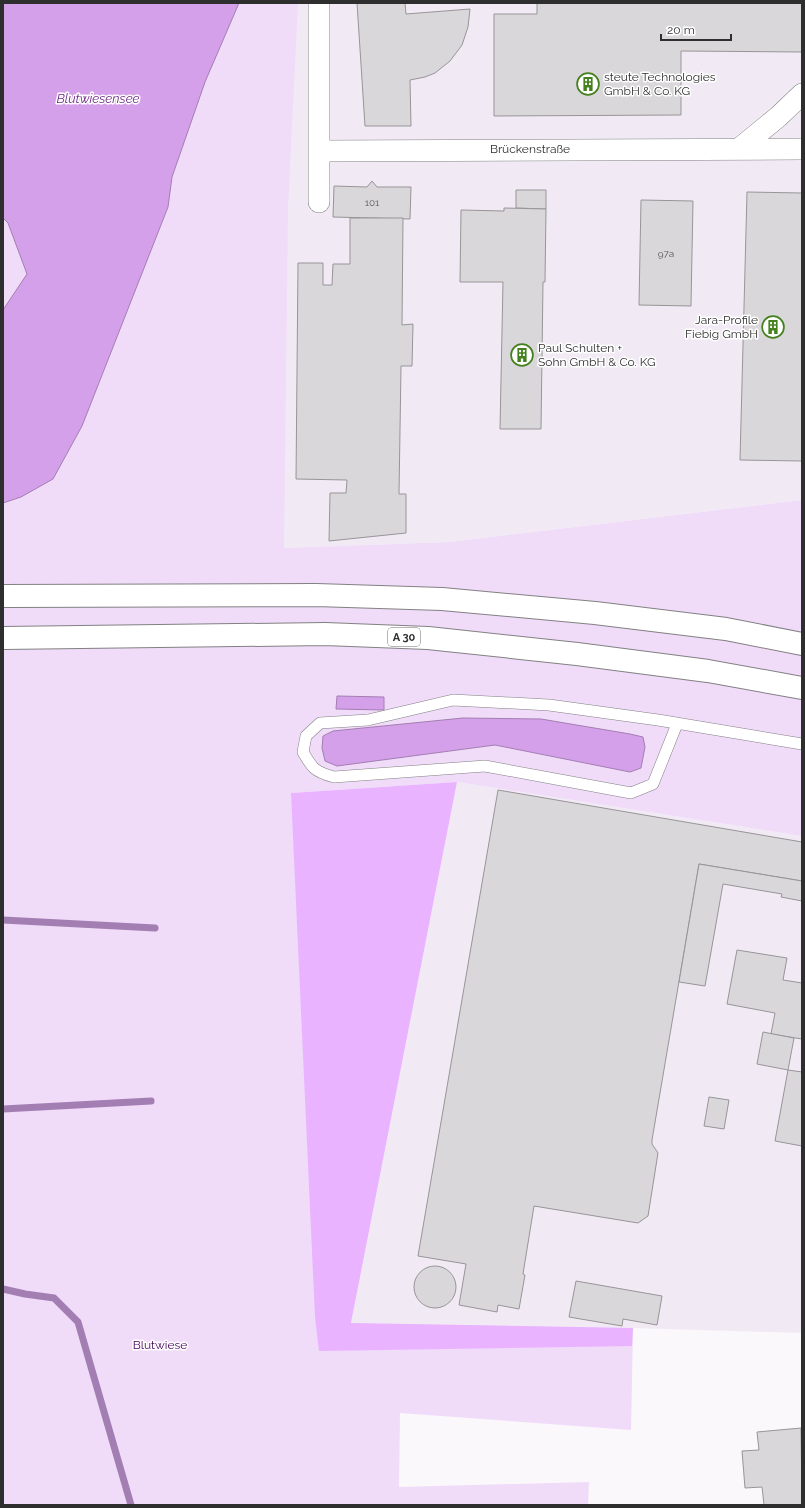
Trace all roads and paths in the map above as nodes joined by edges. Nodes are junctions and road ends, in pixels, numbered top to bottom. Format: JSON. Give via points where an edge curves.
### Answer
{"nodes":[{"id":1,"x":319,"y":3,"type":"edge"},
{"id":2,"x":802,"y":94,"type":"edge"},
{"id":3,"x":740,"y":148,"type":"junction"},
{"id":4,"x":802,"y":149,"type":"edge"},
{"id":5,"x":320,"y":151,"type":"junction"},
{"id":6,"x":320,"y":202,"type":"dead end"},
{"id":7,"x":3,"y":596,"type":"edge"},
{"id":8,"x":3,"y":638,"type":"edge"},
{"id":9,"x":802,"y":644,"type":"edge"},
{"id":10,"x":802,"y":688,"type":"edge"},
{"id":11,"x":677,"y":724,"type":"junction"},
{"id":12,"x":802,"y":744,"type":"edge"}],
"edges":[{"from":1,"to":5,"type":"street"},
{"from":2,"to":3,"type":"street"},
{"from":3,"to":4,"type":"street","name":"Brückenstraße"},
{"from":3,"to":5,"type":"street","name":"Brückenstraße"},
{"from":5,"to":6,"type":"street"},
{"from":7,"to":9,"type":"highway","via":[[316,595],[442,599],[595,612],[726,629]]},
{"from":8,"to":10,"type":"highway","number":"A 30","via":[[325,634],[428,638],[708,671]]},
{"from":11,"to":11,"type":"lane","via":[[549,705],[453,700],[368,720],[320,723],[306,736],[303,752],[311,766],[320,774],[334,777],[485,766],[631,792],[653,784]]},
{"from":11,"to":12,"type":"lane"}]}
